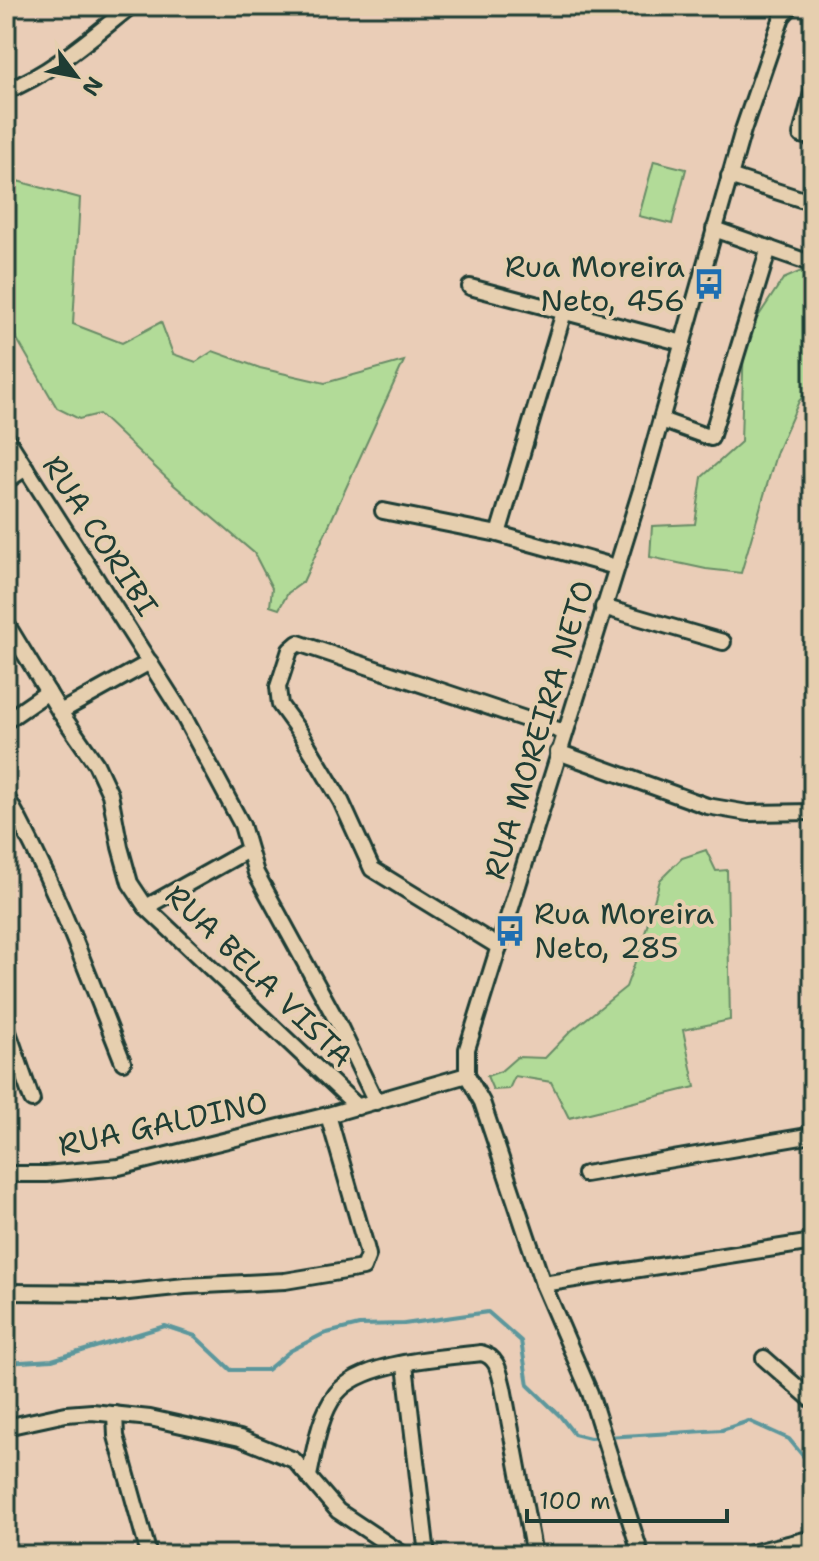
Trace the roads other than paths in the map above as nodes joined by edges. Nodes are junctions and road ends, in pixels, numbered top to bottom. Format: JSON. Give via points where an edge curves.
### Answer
{"nodes":[{"id":1,"x":131,"y":6,"type":"edge"},
{"id":2,"x":791,"y":6,"type":"edge"},
{"id":3,"x":6,"y":91,"type":"edge"},
{"id":4,"x":813,"y":91,"type":"edge"},
{"id":5,"x":813,"y":138,"type":"edge"},
{"id":6,"x":729,"y":176,"type":"junction"},
{"id":7,"x":813,"y":203,"type":"edge"},
{"id":8,"x":714,"y":229,"type":"junction"},
{"id":9,"x":769,"y":248,"type":"junction"},
{"id":10,"x":813,"y":264,"type":"edge"},
{"id":11,"x":470,"y":287,"type":"dead end"},
{"id":12,"x":564,"y":312,"type":"junction"},
{"id":13,"x":683,"y":343,"type":"junction"},
{"id":14,"x":661,"y":420,"type":"junction"},
{"id":15,"x":6,"y":437,"type":"edge"},
{"id":16,"x":26,"y":468,"type":"junction"},
{"id":17,"x":6,"y":481,"type":"edge"},
{"id":18,"x":383,"y":511,"type":"dead end"},
{"id":19,"x":498,"y":534,"type":"junction"},
{"id":20,"x":616,"y":567,"type":"junction"},
{"id":21,"x":603,"y":607,"type":"junction"},
{"id":22,"x":6,"y":623,"type":"edge"},
{"id":23,"x":723,"y":642,"type":"dead end"},
{"id":24,"x":150,"y":662,"type":"junction"},
{"id":25,"x":48,"y":692,"type":"junction"},
{"id":26,"x":60,"y":712,"type":"junction"},
{"id":27,"x":6,"y":721,"type":"edge"},
{"id":28,"x":564,"y":732,"type":"junction"},
{"id":29,"x":558,"y":752,"type":"junction"},
{"id":30,"x":8,"y":806,"type":"edge"},
{"id":31,"x":813,"y":812,"type":"edge"},
{"id":32,"x":248,"y":850,"type":"junction"},
{"id":33,"x":146,"y":907,"type":"junction"},
{"id":34,"x":499,"y":947,"type":"junction"},
{"id":35,"x":6,"y":1026,"type":"edge"},
{"id":36,"x":123,"y":1062,"type":"dead end"},
{"id":37,"x":467,"y":1075,"type":"junction"},
{"id":38,"x":32,"y":1100,"type":"dead end"},
{"id":39,"x":376,"y":1102,"type":"junction"},
{"id":40,"x":358,"y":1107,"type":"junction"},
{"id":41,"x":328,"y":1115,"type":"junction"},
{"id":42,"x":813,"y":1135,"type":"edge"},
{"id":43,"x":6,"y":1174,"type":"edge"},
{"id":44,"x":585,"y":1174,"type":"dead end"},
{"id":45,"x":813,"y":1242,"type":"edge"},
{"id":46,"x":543,"y":1284,"type":"junction"},
{"id":47,"x":6,"y":1292,"type":"edge"},
{"id":48,"x":764,"y":1358,"type":"dead end"},
{"id":49,"x":405,"y":1365,"type":"junction"},
{"id":50,"x":813,"y":1401,"type":"edge"},
{"id":51,"x":115,"y":1414,"type":"junction"},
{"id":52,"x":6,"y":1427,"type":"edge"},
{"id":53,"x":309,"y":1476,"type":"junction"},
{"id":54,"x":810,"y":1539,"type":"edge"},
{"id":55,"x":768,"y":1552,"type":"edge"},
{"id":56,"x":149,"y":1555,"type":"edge"},
{"id":57,"x":404,"y":1555,"type":"edge"},
{"id":58,"x":427,"y":1555,"type":"edge"},
{"id":59,"x":534,"y":1555,"type":"edge"},
{"id":60,"x":641,"y":1555,"type":"edge"},
{"id":61,"x":743,"y":1555,"type":"edge"},
{"id":62,"x":812,"y":1555,"type":"edge"}],
"edges":[{"from":1,"to":3,"type":"street","via":[[82,45]]},
{"from":2,"to":6,"type":"street","name":"RUA MOREIRA NETO","via":[[760,77]]},
{"from":4,"to":5,"type":"street","via":[[801,135]]},
{"from":6,"to":7,"type":"street"},
{"from":6,"to":8,"type":"street","name":"RUA MOREIRA NETO"},
{"from":8,"to":9,"type":"street"},
{"from":8,"to":13,"type":"street","name":"RUA MOREIRA NETO"},
{"from":9,"to":10,"type":"street"},
{"from":9,"to":14,"type":"street","via":[[711,438]]},
{"from":11,"to":12,"type":"street"},
{"from":12,"to":13,"type":"street"},
{"from":12,"to":19,"type":"street"},
{"from":13,"to":14,"type":"street","name":"RUA MOREIRA NETO"},
{"from":14,"to":20,"type":"street","name":"RUA MOREIRA NETO"},
{"from":15,"to":16,"type":"street","name":"RUA CORIBI"},
{"from":16,"to":17,"type":"street"},
{"from":16,"to":24,"type":"street","name":"RUA CORIBI"},
{"from":18,"to":19,"type":"street"},
{"from":19,"to":20,"type":"street"},
{"from":20,"to":21,"type":"street","name":"RUA MOREIRA NETO"},
{"from":21,"to":23,"type":"street"},
{"from":21,"to":28,"type":"street","name":"RUA MOREIRA NETO"},
{"from":22,"to":25,"type":"street","name":"RUA BELA VISTA"},
{"from":24,"to":26,"type":"street"},
{"from":24,"to":32,"type":"street","name":"RUA CORIBI","via":[[242,825]]},
{"from":25,"to":26,"type":"street","name":"RUA BELA VISTA"},
{"from":25,"to":27,"type":"street"},
{"from":26,"to":33,"type":"street","name":"RUA BELA VISTA","via":[[110,794],[130,883]]},
{"from":28,"to":29,"type":"street","name":"RUA MOREIRA NETO"},
{"from":28,"to":34,"type":"street","via":[[298,643],[290,650],[278,687],[280,705],[341,801],[372,869]]},
{"from":29,"to":31,"type":"street","via":[[707,806],[748,813]]},
{"from":29,"to":34,"type":"street","name":"RUA MOREIRA NETO"},
{"from":30,"to":36,"type":"street","via":[[68,924]]},
{"from":32,"to":33,"type":"street"},
{"from":32,"to":39,"type":"street","name":"RUA CORIBI"},
{"from":33,"to":40,"type":"street","name":"RUA BELA VISTA"},
{"from":34,"to":37,"type":"street","name":"RUA MOREIRA NETO","via":[[467,1049]]},
{"from":35,"to":38,"type":"street"},
{"from":37,"to":39,"type":"street","name":"RUA GALDINO"},
{"from":37,"to":46,"type":"street","via":[[482,1102]]},
{"from":39,"to":40,"type":"street","name":"RUA GALDINO"},
{"from":40,"to":41,"type":"street","name":"RUA GALDINO"},
{"from":41,"to":43,"type":"street","name":"RUA GALDINO","via":[[119,1167]]},
{"from":41,"to":47,"type":"street","via":[[366,1247],[363,1268],[285,1281],[119,1293]]},
{"from":42,"to":44,"type":"street"},
{"from":45,"to":46,"type":"street"},
{"from":46,"to":60,"type":"street","via":[[590,1393]]},
{"from":48,"to":50,"type":"street"},
{"from":49,"to":53,"type":"street","via":[[361,1375],[336,1394],[325,1413]]},
{"from":49,"to":58,"type":"street"},
{"from":49,"to":59,"type":"street","via":[[481,1353],[497,1364]]},
{"from":51,"to":52,"type":"street","via":[[66,1414]]},
{"from":51,"to":53,"type":"street","via":[[240,1438],[294,1460]]},
{"from":51,"to":56,"type":"street","via":[[116,1436]]},
{"from":53,"to":57,"type":"street","via":[[338,1511]]},
{"from":54,"to":55,"type":"street"},
{"from":54,"to":62,"type":"street"},
{"from":55,"to":61,"type":"street"}]}
